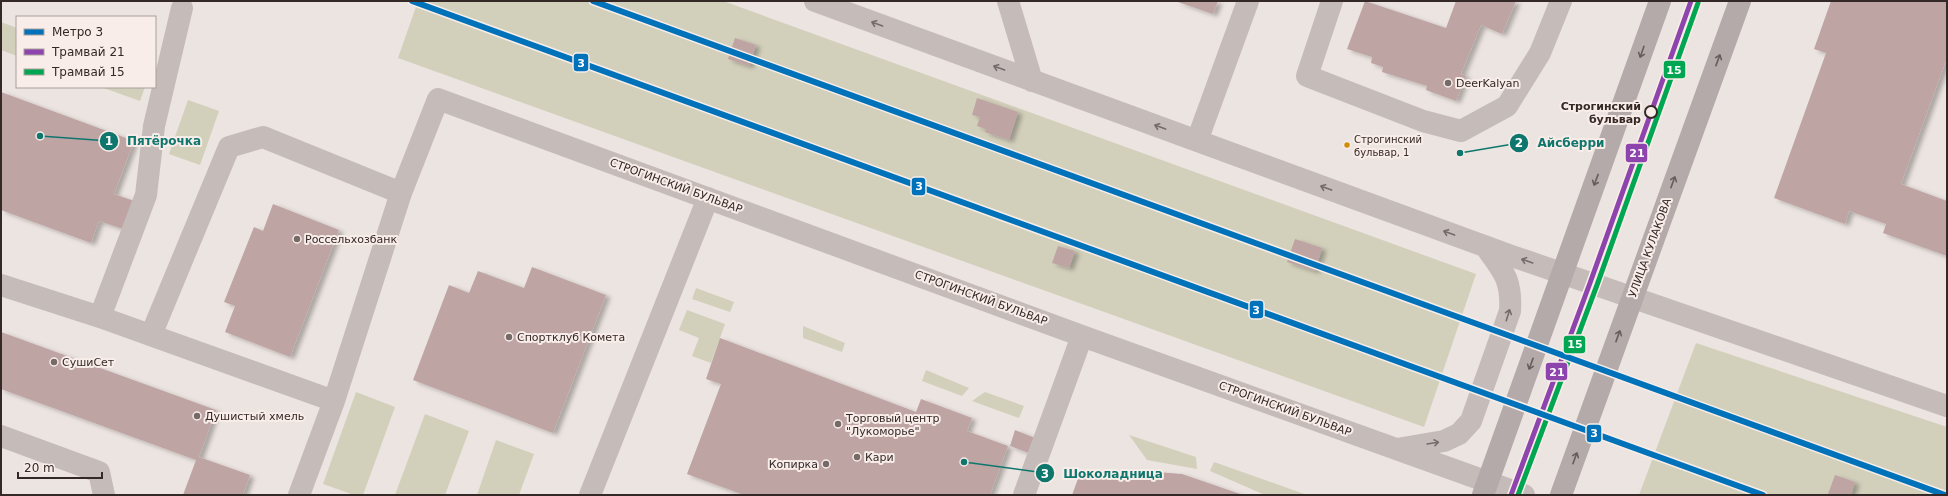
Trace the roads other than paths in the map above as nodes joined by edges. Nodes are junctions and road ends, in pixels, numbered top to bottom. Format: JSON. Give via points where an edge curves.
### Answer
{"nodes":[{"id":1,"x":815,"y":1,"type":"edge"},
{"id":2,"x":1008,"y":1,"type":"edge"},
{"id":3,"x":1248,"y":1,"type":"edge"},
{"id":4,"x":1332,"y":1,"type":"edge"},
{"id":5,"x":1561,"y":1,"type":"edge"},
{"id":6,"x":1660,"y":1,"type":"edge"},
{"id":7,"x":1740,"y":1,"type":"edge"},
{"id":8,"x":182,"y":8,"type":"dead end"},
{"id":9,"x":1032,"y":81,"type":"junction"},
{"id":10,"x":1197,"y":141,"type":"junction"},
{"id":11,"x":401,"y":193,"type":"junction"},
{"id":12,"x":708,"y":198,"type":"junction"},
{"id":13,"x":1485,"y":246,"type":"junction"},
{"id":14,"x":1563,"y":274,"type":"junction"},
{"id":15,"x":1,"y":285,"type":"edge"},
{"id":16,"x":1632,"y":297,"type":"junction"},
{"id":17,"x":100,"y":317,"type":"junction"},
{"id":18,"x":151,"y":335,"type":"junction"},
{"id":19,"x":1082,"y":336,"type":"junction"},
{"id":20,"x":334,"y":401,"type":"junction"},
{"id":21,"x":1947,"y":406,"type":"edge"},
{"id":22,"x":1,"y":436,"type":"edge"},
{"id":23,"x":1394,"y":449,"type":"junction"},
{"id":24,"x":1485,"y":489,"type":"edge"},
{"id":25,"x":104,"y":495,"type":"edge"},
{"id":26,"x":299,"y":495,"type":"edge"},
{"id":27,"x":590,"y":495,"type":"edge"},
{"id":28,"x":1024,"y":495,"type":"edge"},
{"id":29,"x":1524,"y":495,"type":"edge"},
{"id":30,"x":1561,"y":495,"type":"edge"}],
"edges":[{"from":9,"to":1,"type":"street","one_way":true},
{"from":2,"to":9,"type":"street"},
{"from":3,"to":10,"type":"street"},
{"from":4,"to":5,"type":"street","via":[[1307,76],[1423,121],[1461,131],[1507,106],[1540,53]]},
{"from":6,"to":14,"type":"main road","one_way":true},
{"from":16,"to":7,"type":"main road","name":"УЛИЦА КУЛАКОВА","one_way":true},
{"from":8,"to":17,"type":"street","via":[[154,126],[146,195]]},
{"from":10,"to":9,"type":"street","one_way":true},
{"from":13,"to":10,"type":"street","one_way":true},
{"from":11,"to":12,"type":"street","name":"СТРОГИНСКИЙ БУЛЬВАР","via":[[438,99]]},
{"from":11,"to":18,"type":"street","via":[[264,137],[229,147]]},
{"from":11,"to":20,"type":"street"},
{"from":12,"to":19,"type":"street","name":"СТРОГИНСКИЙ БУЛЬВАР"},
{"from":12,"to":27,"type":"street"},
{"from":14,"to":13,"type":"street","one_way":true},
{"from":23,"to":13,"type":"street","one_way":true,"via":[[1444,441],[1459,434],[1471,422],[1510,311],[1511,292],[1504,272]]},
{"from":14,"to":16,"type":"street"},
{"from":14,"to":24,"type":"main road","one_way":true},
{"from":15,"to":17,"type":"street"},
{"from":16,"to":21,"type":"street"},
{"from":30,"to":16,"type":"main road","name":"УЛИЦА КУЛАКОВА","one_way":true},
{"from":17,"to":18,"type":"street"},
{"from":18,"to":20,"type":"street"},
{"from":19,"to":23,"type":"street","name":"СТРОГИНСКИЙ БУЛЬВАР"},
{"from":19,"to":28,"type":"street"},
{"from":20,"to":26,"type":"street"},
{"from":22,"to":25,"type":"street","via":[[99,472]]},
{"from":23,"to":24,"type":"street","name":"СТРОГИНСКИЙ БУЛЬВАР"},
{"from":24,"to":29,"type":"street","name":"СТРОГИНСКИЙ БУЛЬВАР"}]}
